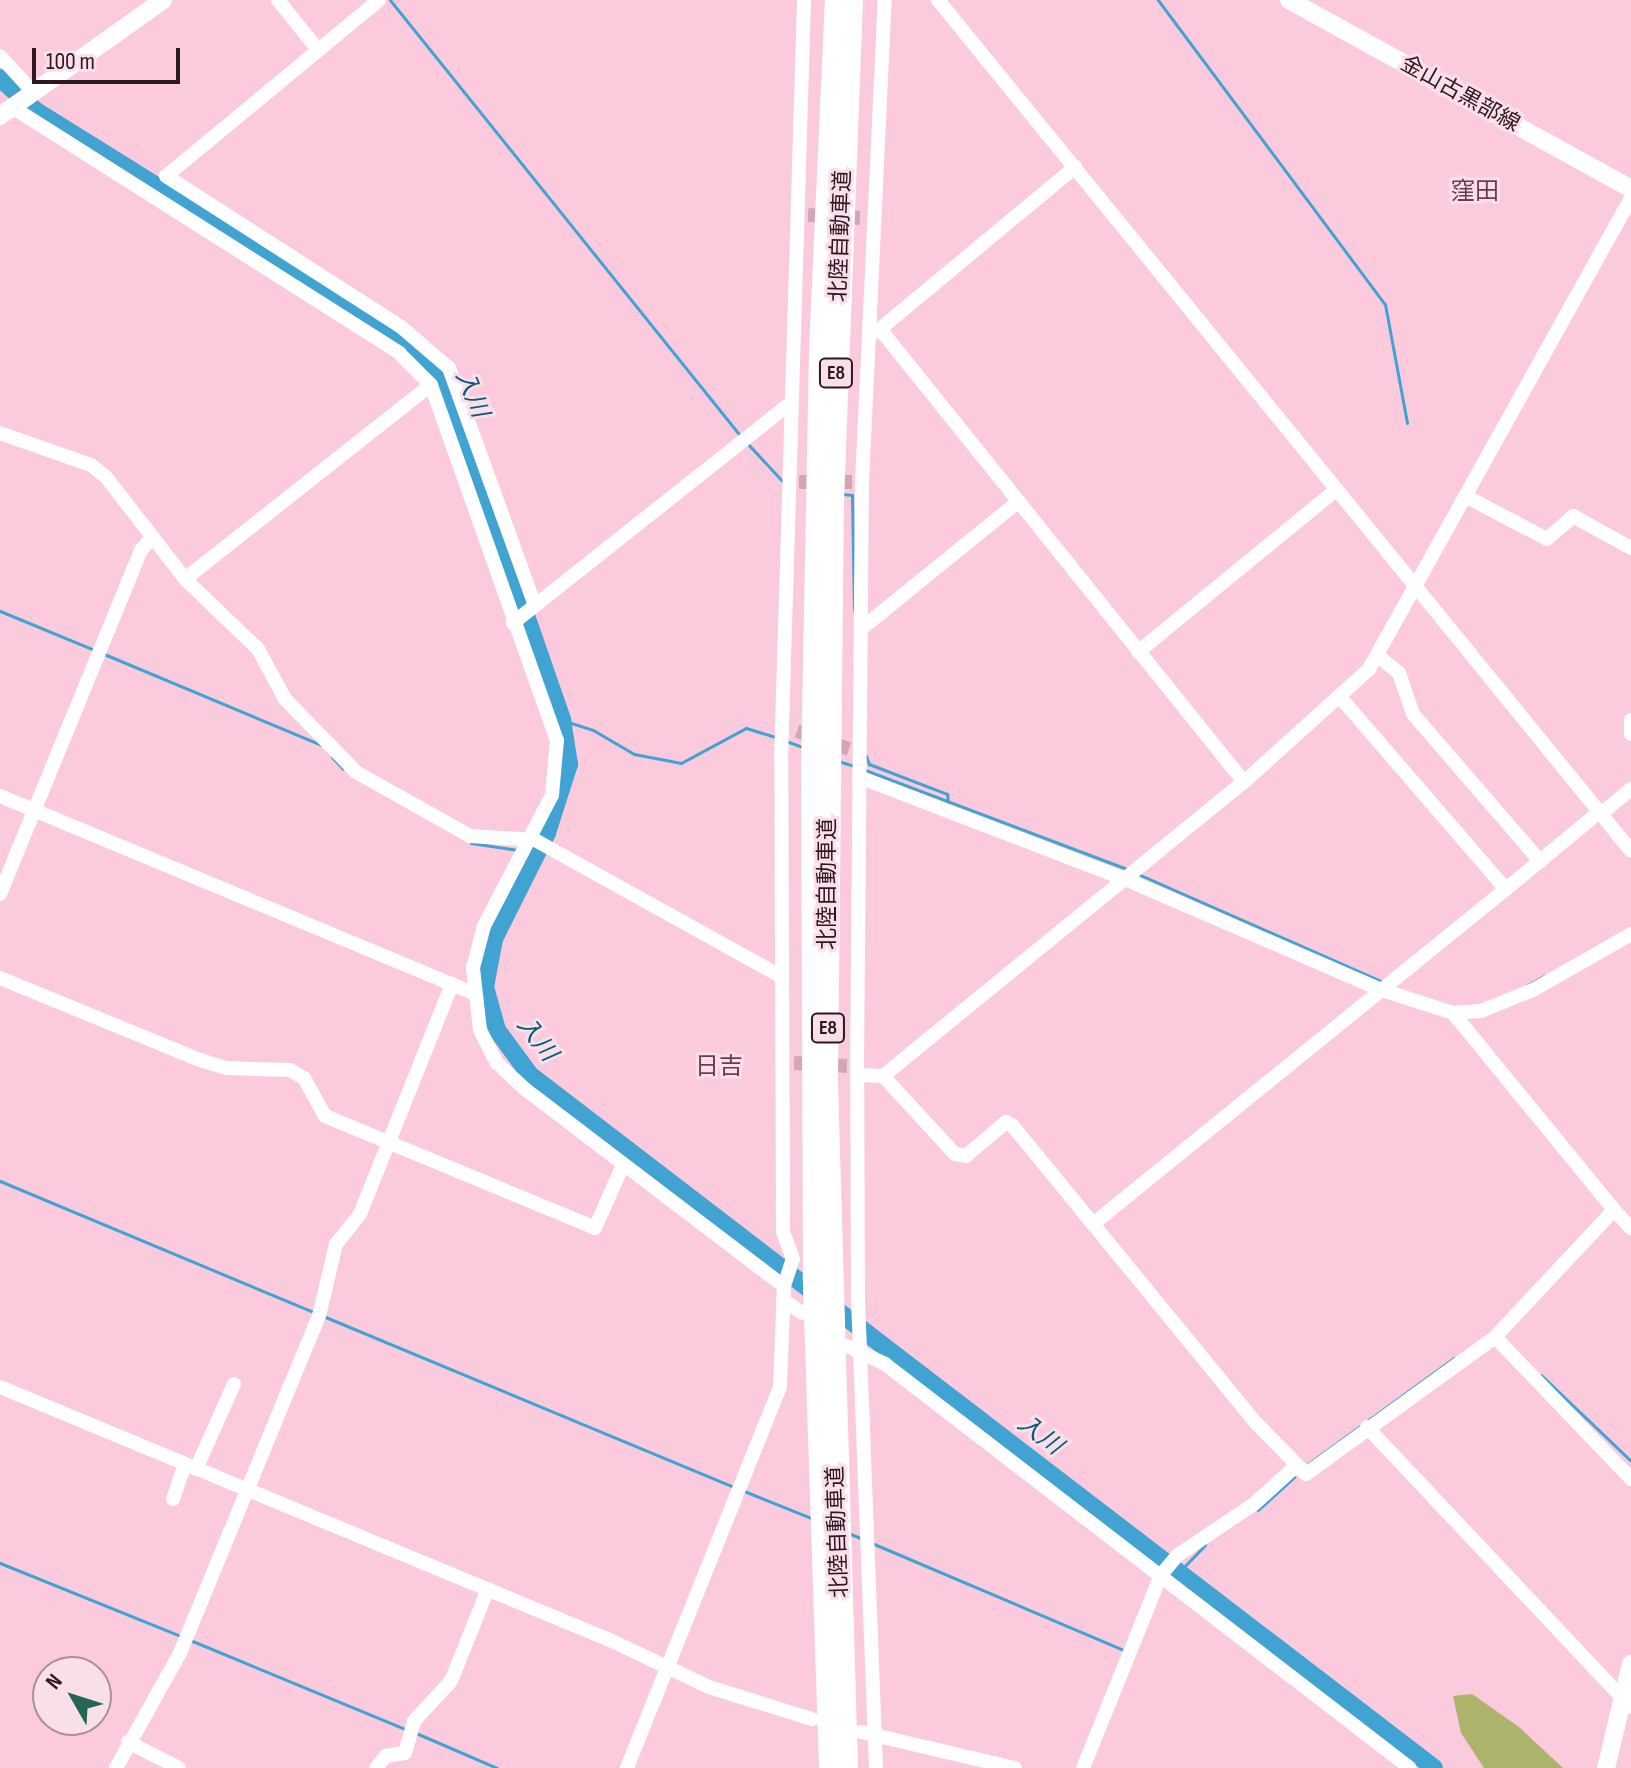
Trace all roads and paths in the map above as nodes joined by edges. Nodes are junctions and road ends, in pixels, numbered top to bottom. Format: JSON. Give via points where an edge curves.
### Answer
{"nodes":[{"id":1,"x":163,"y":0,"type":"edge"},
{"id":2,"x":278,"y":0,"type":"edge"},
{"id":3,"x":379,"y":0,"type":"edge"},
{"id":4,"x":804,"y":0,"type":"edge"},
{"id":5,"x":836,"y":0,"type":"edge"},
{"id":6,"x":852,"y":0,"type":"edge"},
{"id":7,"x":885,"y":0,"type":"edge"},
{"id":8,"x":938,"y":0,"type":"edge"},
{"id":9,"x":1289,"y":0,"type":"edge"},
{"id":10,"x":318,"y":50,"type":"junction"},
{"id":11,"x":0,"y":56,"type":"edge"},
{"id":12,"x":18,"y":103,"type":"edge"},
{"id":13,"x":1075,"y":167,"type":"junction"},
{"id":14,"x":1631,"y":189,"type":"edge"},
{"id":15,"x":1631,"y":198,"type":"edge"},
{"id":16,"x":875,"y":332,"type":"junction"},
{"id":17,"x":431,"y":385,"type":"junction"},
{"id":18,"x":791,"y":403,"type":"junction"},
{"id":19,"x":0,"y":433,"type":"edge"},
{"id":20,"x":1336,"y":490,"type":"junction"},
{"id":21,"x":1467,"y":497,"type":"junction"},
{"id":22,"x":1018,"y":502,"type":"junction"},
{"id":23,"x":151,"y":539,"type":"junction"},
{"id":24,"x":1631,"y":548,"type":"edge"},
{"id":25,"x":185,"y":579,"type":"junction"},
{"id":26,"x":1417,"y":590,"type":"junction"},
{"id":27,"x":535,"y":606,"type":"junction"},
{"id":28,"x":513,"y":623,"type":"junction"},
{"id":29,"x":861,"y":629,"type":"junction"},
{"id":30,"x":1138,"y":652,"type":"junction"},
{"id":31,"x":1378,"y":656,"type":"junction"},
{"id":32,"x":1340,"y":697,"type":"junction"},
{"id":33,"x":1631,"y":720,"type":"edge"},
{"id":34,"x":782,"y":725,"type":"junction"},
{"id":35,"x":1631,"y":734,"type":"edge"},
{"id":36,"x":829,"y":744,"type":"junction"},
{"id":37,"x":859,"y":777,"type":"junction"},
{"id":38,"x":1244,"y":782,"type":"junction"},
{"id":39,"x":1631,"y":789,"type":"edge"},
{"id":40,"x":0,"y":796,"type":"edge"},
{"id":41,"x":35,"y":811,"type":"junction"},
{"id":42,"x":1600,"y":813,"type":"junction"},
{"id":43,"x":530,"y":841,"type":"junction"},
{"id":44,"x":1631,"y":851,"type":"edge"},
{"id":45,"x":1540,"y":861,"type":"junction"},
{"id":46,"x":1125,"y":879,"type":"junction"},
{"id":47,"x":1506,"y":889,"type":"junction"},
{"id":48,"x":0,"y":894,"type":"edge"},
{"id":49,"x":1631,"y":934,"type":"edge"},
{"id":50,"x":779,"y":975,"type":"junction"},
{"id":51,"x":0,"y":978,"type":"edge"},
{"id":52,"x":452,"y":984,"type":"junction"},
{"id":53,"x":1382,"y":990,"type":"junction"},
{"id":54,"x":473,"y":993,"type":"junction"},
{"id":55,"x":1453,"y":1013,"type":"junction"},
{"id":56,"x":854,"y":1069,"type":"junction"},
{"id":57,"x":883,"y":1076,"type":"junction"},
{"id":58,"x":390,"y":1143,"type":"junction"},
{"id":59,"x":623,"y":1165,"type":"junction"},
{"id":60,"x":1614,"y":1210,"type":"junction"},
{"id":61,"x":1093,"y":1224,"type":"junction"},
{"id":62,"x":1631,"y":1228,"type":"edge"},
{"id":63,"x":829,"y":1282,"type":"junction"},
{"id":64,"x":784,"y":1293,"type":"junction"},
{"id":65,"x":836,"y":1333,"type":"junction"},
{"id":66,"x":1495,"y":1337,"type":"junction"},
{"id":67,"x":234,"y":1384,"type":"dead end"},
{"id":68,"x":0,"y":1387,"type":"edge"},
{"id":69,"x":1367,"y":1427,"type":"junction"},
{"id":70,"x":1297,"y":1465,"type":"junction"},
{"id":71,"x":190,"y":1467,"type":"junction"},
{"id":72,"x":1631,"y":1479,"type":"edge"},
{"id":73,"x":246,"y":1490,"type":"junction"},
{"id":74,"x":173,"y":1499,"type":"dead end"},
{"id":75,"x":1161,"y":1575,"type":"junction"},
{"id":76,"x":488,"y":1589,"type":"junction"},
{"id":77,"x":1631,"y":1664,"type":"edge"},
{"id":78,"x":665,"y":1665,"type":"junction"},
{"id":79,"x":1626,"y":1702,"type":"edge"},
{"id":80,"x":812,"y":1719,"type":"dead end"},
{"id":81,"x":868,"y":1733,"type":"junction"},
{"id":82,"x":128,"y":1742,"type":"junction"},
{"id":83,"x":116,"y":1768,"type":"edge"},
{"id":84,"x":179,"y":1768,"type":"edge"},
{"id":85,"x":376,"y":1768,"type":"edge"},
{"id":86,"x":627,"y":1768,"type":"edge"},
{"id":87,"x":830,"y":1768,"type":"edge"},
{"id":88,"x":847,"y":1768,"type":"edge"},
{"id":89,"x":876,"y":1768,"type":"edge"},
{"id":90,"x":1015,"y":1768,"type":"edge"},
{"id":91,"x":1083,"y":1768,"type":"edge"},
{"id":92,"x":1410,"y":1768,"type":"edge"},
{"id":93,"x":1606,"y":1768,"type":"edge"}],
"edges":[{"from":1,"to":12,"type":"main road"},
{"from":2,"to":10,"type":"street"},
{"from":3,"to":10,"type":"street"},
{"from":4,"to":18,"type":"street","via":[[802,215]]},
{"from":5,"to":36,"type":"highway","name":"北陸自動車道","number":"E8","via":[[820,349]]},
{"from":6,"to":36,"type":"highway","name":"北陸自動車道","number":"E8","via":[[837,350]]},
{"from":7,"to":16,"type":"street","via":[[866,218]]},
{"from":8,"to":13,"type":"street"},
{"from":9,"to":14,"type":"main road","name":"金山古黒部線"},
{"from":10,"to":27,"type":"street","via":[[166,176],[410,332],[449,368]]},
{"from":11,"to":12,"type":"street"},
{"from":12,"to":17,"type":"street","via":[[399,353]]},
{"from":13,"to":16,"type":"street"},
{"from":13,"to":20,"type":"street"},
{"from":15,"to":21,"type":"street"},
{"from":16,"to":22,"type":"street"},
{"from":16,"to":29,"type":"street","via":[[857,482]]},
{"from":17,"to":25,"type":"street"},
{"from":17,"to":28,"type":"street"},
{"from":18,"to":27,"type":"street"},
{"from":18,"to":34,"type":"street","via":[[794,482]]},
{"from":19,"to":23,"type":"street","via":[[91,465]]},
{"from":20,"to":26,"type":"street"},
{"from":20,"to":30,"type":"street"},
{"from":21,"to":24,"type":"street","via":[[1547,539],[1573,516]]},
{"from":21,"to":26,"type":"street"},
{"from":22,"to":29,"type":"street"},
{"from":22,"to":30,"type":"street"},
{"from":23,"to":25,"type":"street"},
{"from":23,"to":41,"type":"street","via":[[141,550]]},
{"from":25,"to":43,"type":"street","via":[[258,649],[285,699],[356,772],[470,836]]},
{"from":26,"to":31,"type":"street"},
{"from":26,"to":42,"type":"street"},
{"from":27,"to":28,"type":"street"},
{"from":28,"to":43,"type":"street","via":[[557,740],[552,795]]},
{"from":29,"to":36,"type":"street"},
{"from":30,"to":38,"type":"street"},
{"from":31,"to":32,"type":"street"},
{"from":31,"to":45,"type":"street","via":[[1399,673],[1413,714]]},
{"from":32,"to":38,"type":"street"},
{"from":32,"to":47,"type":"street"},
{"from":33,"to":35,"type":"street"},
{"from":34,"to":36,"type":"street"},
{"from":34,"to":50,"type":"street"},
{"from":36,"to":37,"type":"street"},
{"from":36,"to":63,"type":"highway","name":"北陸自動車道","number":"E8","via":[[820,769]]},
{"from":37,"to":46,"type":"street"},
{"from":37,"to":56,"type":"street"},
{"from":38,"to":46,"type":"street"},
{"from":39,"to":42,"type":"street"},
{"from":40,"to":41,"type":"street"},
{"from":41,"to":48,"type":"street"},
{"from":41,"to":52,"type":"street"},
{"from":42,"to":44,"type":"street"},
{"from":42,"to":45,"type":"street"},
{"from":43,"to":50,"type":"street","via":[[557,850]]},
{"from":43,"to":54,"type":"street","via":[[484,926]]},
{"from":45,"to":47,"type":"street"},
{"from":46,"to":53,"type":"street"},
{"from":46,"to":57,"type":"street"},
{"from":47,"to":53,"type":"street"},
{"from":49,"to":55,"type":"street","via":[[1533,990],[1481,1011]]},
{"from":50,"to":63,"type":"street","via":[[787,1063],[783,1231]]},
{"from":51,"to":58,"type":"street","via":[[200,1060],[226,1068],[290,1070],[304,1078],[325,1116]]},
{"from":52,"to":54,"type":"street"},
{"from":52,"to":58,"type":"street"},
{"from":53,"to":55,"type":"street"},
{"from":53,"to":61,"type":"street"},
{"from":54,"to":59,"type":"street","via":[[480,1030],[497,1063]]},
{"from":55,"to":60,"type":"street"},
{"from":56,"to":57,"type":"street"},
{"from":56,"to":63,"type":"street"},
{"from":57,"to":61,"type":"street","via":[[955,1154],[966,1156],[1006,1122],[1012,1125]]},
{"from":58,"to":59,"type":"street","via":[[595,1228]]},
{"from":58,"to":73,"type":"street","via":[[360,1214],[336,1244],[319,1316]]},
{"from":59,"to":64,"type":"street"},
{"from":60,"to":62,"type":"street"},
{"from":60,"to":66,"type":"street"},
{"from":61,"to":70,"type":"street"},
{"from":63,"to":64,"type":"street"},
{"from":63,"to":65,"type":"highway","name":"北陸自動車道","number":"E8"},
{"from":63,"to":65,"type":"street"},
{"from":64,"to":65,"type":"street"},
{"from":64,"to":78,"type":"street","via":[[780,1387]]},
{"from":65,"to":75,"type":"street","via":[[885,1364]]},
{"from":65,"to":81,"type":"street"},
{"from":65,"to":87,"type":"highway","name":"北陸自動車道","number":"E8"},
{"from":65,"to":88,"type":"highway","name":"北陸自動車道","number":"E8"},
{"from":66,"to":69,"type":"street"},
{"from":66,"to":72,"type":"street"},
{"from":67,"to":71,"type":"street"},
{"from":68,"to":71,"type":"street"},
{"from":69,"to":70,"type":"street","via":[[1306,1474]]},
{"from":69,"to":79,"type":"street"},
{"from":70,"to":75,"type":"street","via":[[1254,1504],[1175,1558]]},
{"from":71,"to":73,"type":"street"},
{"from":71,"to":74,"type":"street"},
{"from":73,"to":76,"type":"street"},
{"from":73,"to":82,"type":"street","via":[[180,1653]]},
{"from":75,"to":91,"type":"street"},
{"from":75,"to":92,"type":"street"},
{"from":76,"to":78,"type":"street"},
{"from":76,"to":85,"type":"street","via":[[451,1681],[420,1712],[405,1753],[386,1756]]},
{"from":77,"to":79,"type":"main road"},
{"from":78,"to":80,"type":"street","via":[[731,1696]]},
{"from":78,"to":86,"type":"street"},
{"from":79,"to":93,"type":"main road"},
{"from":81,"to":89,"type":"street"},
{"from":81,"to":90,"type":"street"},
{"from":82,"to":83,"type":"street"},
{"from":82,"to":84,"type":"street"}]}
